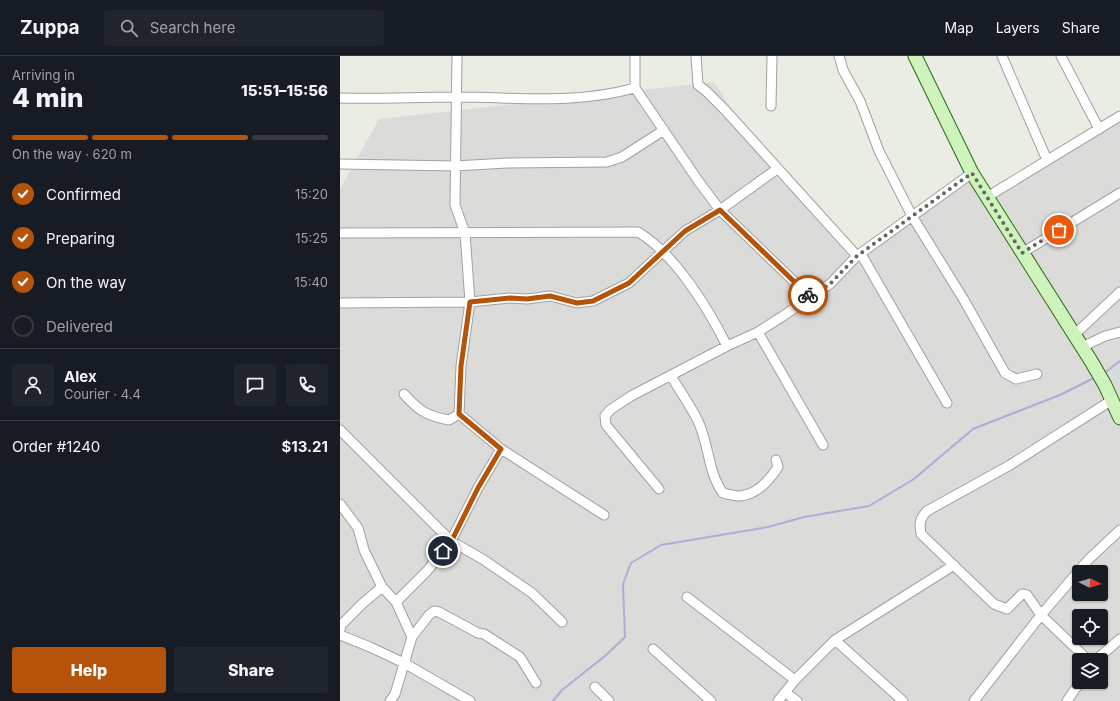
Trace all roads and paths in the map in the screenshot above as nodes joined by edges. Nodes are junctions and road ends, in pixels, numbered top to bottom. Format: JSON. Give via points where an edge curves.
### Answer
{"nodes":[{"id":1,"x":457,"y":56,"type":"edge"},
{"id":2,"x":635,"y":56,"type":"edge"},
{"id":3,"x":696,"y":56,"type":"edge"},
{"id":4,"x":772,"y":56,"type":"edge"},
{"id":5,"x":839,"y":56,"type":"edge"},
{"id":6,"x":915,"y":56,"type":"edge"},
{"id":7,"x":1002,"y":56,"type":"edge"},
{"id":8,"x":1061,"y":56,"type":"edge"},
{"id":9,"x":635,"y":88,"type":"junction"},
{"id":10,"x":457,"y":97,"type":"junction"},
{"id":11,"x":340,"y":98,"type":"edge"},
{"id":12,"x":771,"y":106,"type":"dead end"},
{"id":13,"x":1120,"y":116,"type":"edge"},
{"id":14,"x":1099,"y":129,"type":"junction"},
{"id":15,"x":664,"y":130,"type":"junction"},
{"id":16,"x":1047,"y":160,"type":"junction"},
{"id":17,"x":340,"y":164,"type":"edge"},
{"id":18,"x":455,"y":166,"type":"junction"},
{"id":19,"x":777,"y":169,"type":"junction"},
{"id":20,"x":972,"y":173,"type":"junction"},
{"id":21,"x":1120,"y":192,"type":"edge"},
{"id":22,"x":987,"y":198,"type":"junction"},
{"id":23,"x":720,"y":210,"type":"junction"},
{"id":24,"x":912,"y":216,"type":"junction"},
{"id":25,"x":340,"y":233,"type":"edge"},
{"id":26,"x":465,"y":233,"type":"junction"},
{"id":27,"x":663,"y":251,"type":"junction"},
{"id":28,"x":1022,"y":253,"type":"junction"},
{"id":29,"x":859,"y":255,"type":"junction"},
{"id":30,"x":1120,"y":292,"type":"edge"},
{"id":31,"x":810,"y":297,"type":"junction"},
{"id":32,"x":470,"y":302,"type":"junction"},
{"id":33,"x":340,"y":303,"type":"edge"},
{"id":34,"x":758,"y":332,"type":"junction"},
{"id":35,"x":1120,"y":332,"type":"edge"},
{"id":36,"x":1074,"y":334,"type":"junction"},
{"id":37,"x":727,"y":346,"type":"junction"},
{"id":38,"x":1082,"y":347,"type":"junction"},
{"id":39,"x":1037,"y":374,"type":"dead end"},
{"id":40,"x":671,"y":376,"type":"junction"},
{"id":41,"x":404,"y":394,"type":"dead end"},
{"id":42,"x":1112,"y":400,"type":"junction"},
{"id":43,"x":947,"y":404,"type":"dead end"},
{"id":44,"x":459,"y":414,"type":"junction"},
{"id":45,"x":1120,"y":418,"type":"edge"},
{"id":46,"x":340,"y":430,"type":"edge"},
{"id":47,"x":823,"y":445,"type":"dead end"},
{"id":48,"x":501,"y":449,"type":"junction"},
{"id":49,"x":776,"y":460,"type":"dead end"},
{"id":50,"x":659,"y":489,"type":"dead end"},
{"id":51,"x":340,"y":504,"type":"edge"},
{"id":52,"x":604,"y":515,"type":"dead end"},
{"id":53,"x":1120,"y":530,"type":"edge"},
{"id":54,"x":451,"y":542,"type":"junction"},
{"id":55,"x":954,"y":565,"type":"junction"},
{"id":56,"x":382,"y":587,"type":"junction"},
{"id":57,"x":687,"y":597,"type":"dead end"},
{"id":58,"x":396,"y":602,"type":"junction"},
{"id":59,"x":1041,"y":615,"type":"junction"},
{"id":60,"x":562,"y":622,"type":"dead end"},
{"id":61,"x":340,"y":630,"type":"edge"},
{"id":62,"x":340,"y":635,"type":"edge"},
{"id":63,"x":412,"y":637,"type":"junction"},
{"id":64,"x":1120,"y":639,"type":"edge"},
{"id":65,"x":835,"y":640,"type":"junction"},
{"id":66,"x":653,"y":649,"type":"dead end"},
{"id":67,"x":1081,"y":653,"type":"edge"},
{"id":68,"x":1104,"y":653,"type":"edge"},
{"id":69,"x":404,"y":663,"type":"junction"},
{"id":70,"x":795,"y":680,"type":"junction"},
{"id":71,"x":536,"y":683,"type":"dead end"},
{"id":72,"x":595,"y":688,"type":"dead end"},
{"id":73,"x":1075,"y":689,"type":"edge"},
{"id":74,"x":786,"y":693,"type":"junction"},
{"id":75,"x":390,"y":701,"type":"edge"},
{"id":76,"x":470,"y":701,"type":"edge"},
{"id":77,"x":610,"y":701,"type":"edge"},
{"id":78,"x":711,"y":701,"type":"edge"},
{"id":79,"x":778,"y":701,"type":"edge"},
{"id":80,"x":798,"y":701,"type":"edge"},
{"id":81,"x":903,"y":701,"type":"edge"},
{"id":82,"x":974,"y":701,"type":"edge"},
{"id":83,"x":1067,"y":701,"type":"edge"}],
"edges":[{"from":1,"to":10,"type":"street"},
{"from":2,"to":9,"type":"street"},
{"from":3,"to":19,"type":"street","via":[[698,85]]},
{"from":4,"to":12,"type":"street"},
{"from":5,"to":24,"type":"street","via":[[879,151]]},
{"from":6,"to":20,"type":"street"},
{"from":7,"to":16,"type":"street"},
{"from":8,"to":14,"type":"street"},
{"from":9,"to":10,"type":"street","via":[[577,99]]},
{"from":9,"to":15,"type":"street"},
{"from":10,"to":11,"type":"street"},
{"from":10,"to":18,"type":"street"},
{"from":13,"to":14,"type":"street"},
{"from":14,"to":16,"type":"street"},
{"from":15,"to":18,"type":"street","via":[[622,157],[607,162]]},
{"from":15,"to":23,"type":"street"},
{"from":16,"to":22,"type":"street"},
{"from":17,"to":18,"type":"street"},
{"from":18,"to":26,"type":"street","via":[[456,205]]},
{"from":19,"to":23,"type":"street"},
{"from":19,"to":29,"type":"street"},
{"from":20,"to":22,"type":"street"},
{"from":20,"to":24,"type":"street"},
{"from":21,"to":28,"type":"street"},
{"from":22,"to":28,"type":"street"},
{"from":23,"to":27,"type":"street","via":[[685,231]]},
{"from":23,"to":31,"type":"street"},
{"from":24,"to":29,"type":"street"},
{"from":24,"to":39,"type":"street","via":[[1005,373],[1016,379]]},
{"from":25,"to":26,"type":"street"},
{"from":26,"to":27,"type":"street","via":[[638,232]]},
{"from":26,"to":32,"type":"street"},
{"from":27,"to":32,"type":"street","via":[[629,283],[593,301],[577,303],[550,296]]},
{"from":27,"to":37,"type":"street","via":[[687,280]]},
{"from":28,"to":36,"type":"street"},
{"from":29,"to":31,"type":"street","via":[[830,284]]},
{"from":29,"to":43,"type":"street"},
{"from":30,"to":36,"type":"street"},
{"from":31,"to":34,"type":"street"},
{"from":32,"to":33,"type":"street"},
{"from":32,"to":44,"type":"street","via":[[461,366]]},
{"from":34,"to":37,"type":"street"},
{"from":34,"to":47,"type":"street"},
{"from":35,"to":38,"type":"street"},
{"from":36,"to":38,"type":"street"},
{"from":37,"to":40,"type":"street"},
{"from":38,"to":42,"type":"street"},
{"from":40,"to":49,"type":"street","via":[[698,421],[716,484],[723,493],[739,496],[756,490],[771,478],[778,467]]},
{"from":40,"to":50,"type":"street","via":[[631,396],[605,416],[606,425]]},
{"from":41,"to":44,"type":"street","via":[[416,408],[431,417],[449,420]]},
{"from":42,"to":45,"type":"street"},
{"from":42,"to":55,"type":"street","via":[[1010,465],[921,517],[921,534]]},
{"from":44,"to":48,"type":"street"},
{"from":46,"to":54,"type":"street"},
{"from":48,"to":52,"type":"street"},
{"from":48,"to":54,"type":"street"},
{"from":51,"to":56,"type":"street","via":[[358,528],[364,550]]},
{"from":53,"to":59,"type":"street","via":[[1089,559]]},
{"from":54,"to":58,"type":"street"},
{"from":54,"to":60,"type":"street","via":[[484,560],[532,592]]},
{"from":55,"to":59,"type":"street","via":[[994,604],[1007,609],[1022,594],[1027,595]]},
{"from":55,"to":65,"type":"street"},
{"from":56,"to":58,"type":"street"},
{"from":56,"to":61,"type":"street","via":[[341,625]]},
{"from":57,"to":70,"type":"street"},
{"from":58,"to":63,"type":"street"},
{"from":59,"to":67,"type":"street"},
{"from":59,"to":82,"type":"street"},
{"from":62,"to":69,"type":"street"},
{"from":63,"to":69,"type":"street"},
{"from":63,"to":71,"type":"street","via":[[429,615],[434,611],[439,612],[484,634],[520,657]]},
{"from":64,"to":68,"type":"street"},
{"from":65,"to":70,"type":"street"},
{"from":65,"to":81,"type":"street"},
{"from":66,"to":78,"type":"street"},
{"from":69,"to":75,"type":"street","via":[[395,694]]},
{"from":69,"to":76,"type":"street"},
{"from":70,"to":74,"type":"street"},
{"from":72,"to":77,"type":"street"},
{"from":73,"to":83,"type":"street"},
{"from":74,"to":79,"type":"street"},
{"from":74,"to":80,"type":"street"}]}
